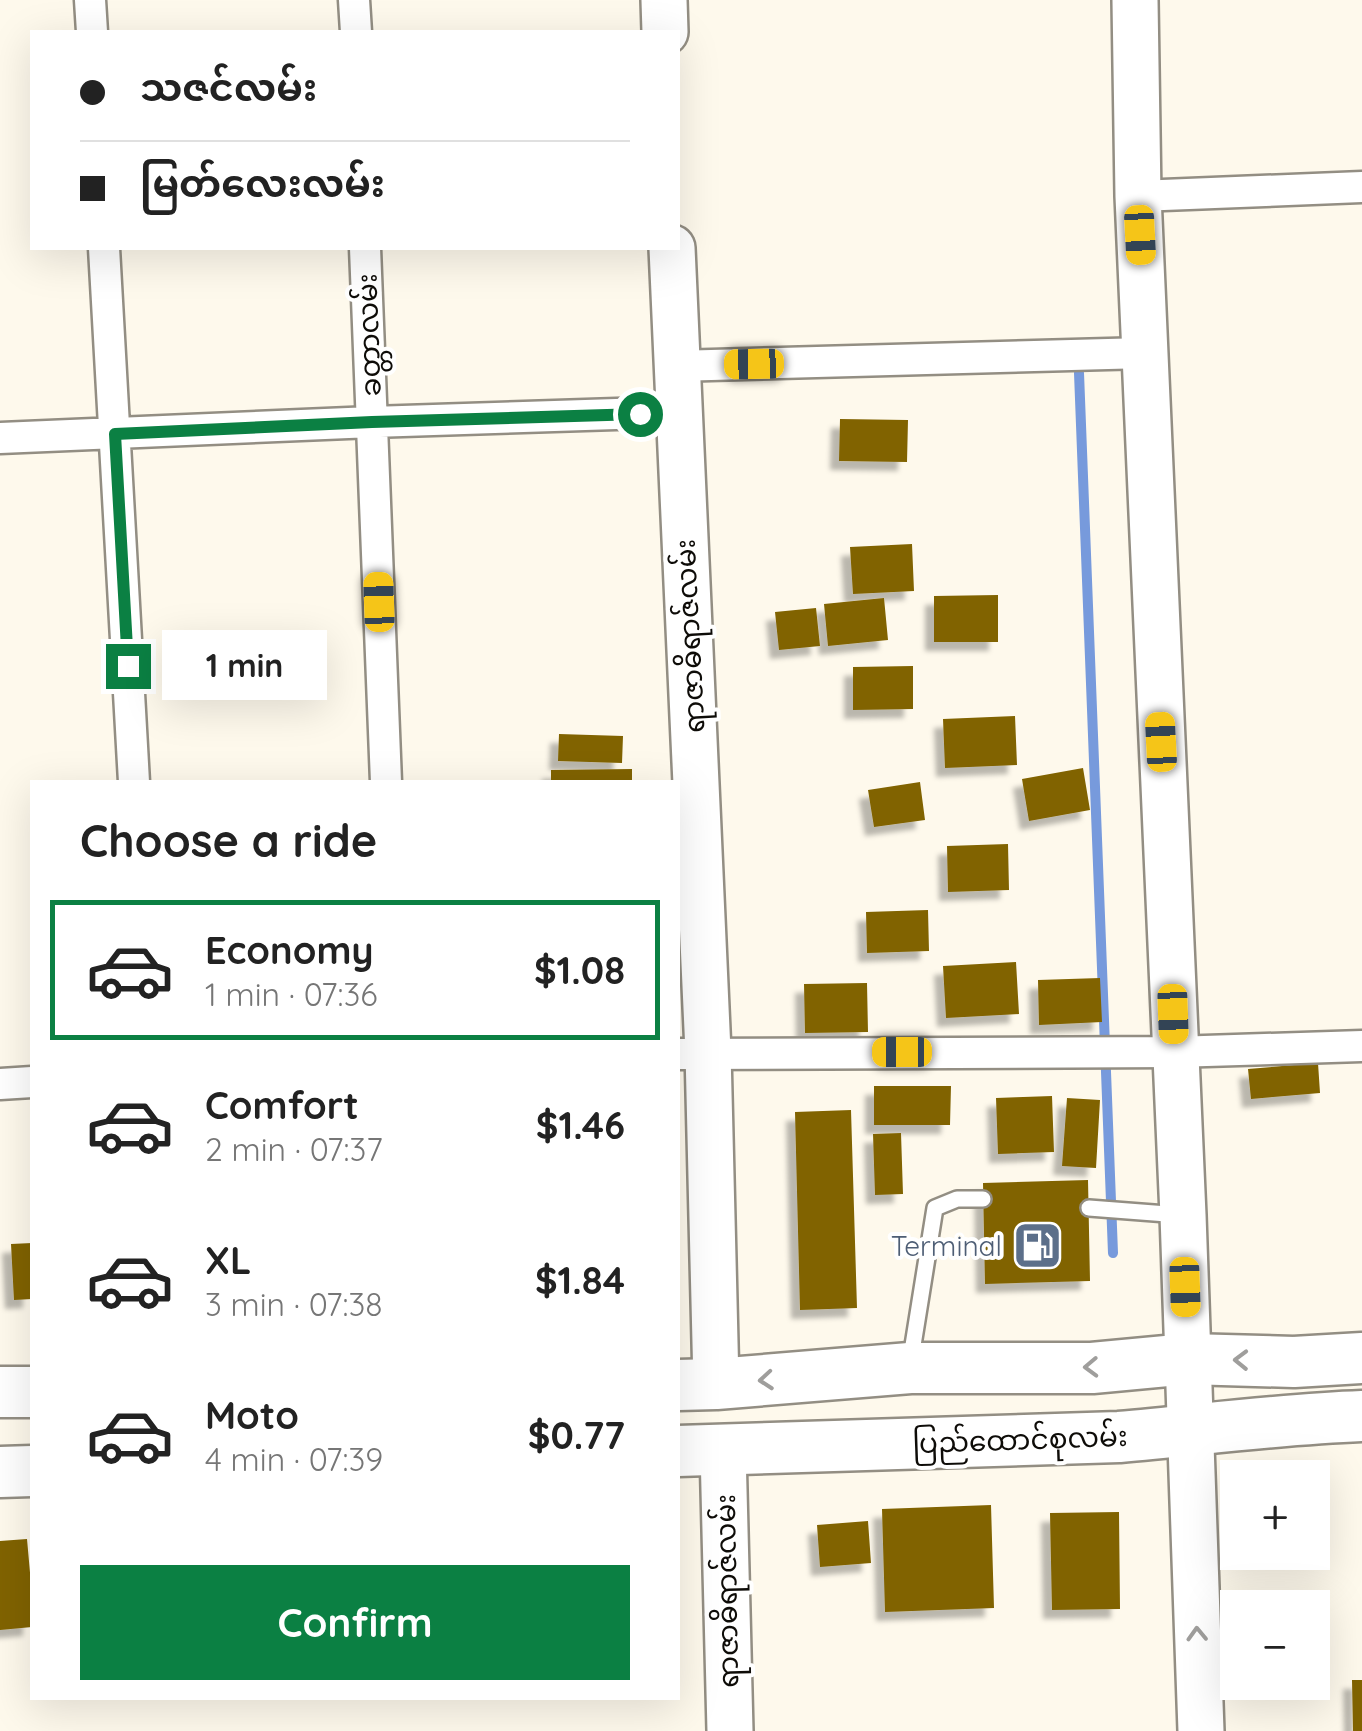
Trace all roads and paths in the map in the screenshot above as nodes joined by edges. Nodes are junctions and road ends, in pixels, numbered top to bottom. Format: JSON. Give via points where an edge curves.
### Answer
{"nodes":[{"id":1,"x":90,"y":0,"type":"edge"},
{"id":2,"x":354,"y":0,"type":"edge"},
{"id":3,"x":664,"y":0,"type":"edge"},
{"id":4,"x":1134,"y":0,"type":"edge"},
{"id":5,"x":92,"y":30,"type":"edge"},
{"id":6,"x":356,"y":30,"type":"edge"},
{"id":7,"x":665,"y":30,"type":"edge"},
{"id":8,"x":1362,"y":187,"type":"edge"},
{"id":9,"x":1138,"y":196,"type":"junction"},
{"id":10,"x":104,"y":250,"type":"edge"},
{"id":11,"x":365,"y":250,"type":"edge"},
{"id":12,"x":672,"y":250,"type":"edge"},
{"id":13,"x":1145,"y":353,"type":"junction"},
{"id":14,"x":676,"y":366,"type":"junction"},
{"id":15,"x":678,"y":412,"type":"junction"},
{"id":16,"x":372,"y":422,"type":"junction"},
{"id":17,"x":115,"y":434,"type":"junction"},
{"id":18,"x":0,"y":438,"type":"edge"},
{"id":19,"x":134,"y":780,"type":"edge"},
{"id":20,"x":386,"y":780,"type":"edge"},
{"id":21,"x":1362,"y":1046,"type":"edge"},
{"id":22,"x":1174,"y":1052,"type":"junction"},
{"id":23,"x":693,"y":1053,"type":"edge"},
{"id":24,"x":30,"y":1082,"type":"edge"},
{"id":25,"x":0,"y":1084,"type":"edge"},
{"id":26,"x":983,"y":1198,"type":"dead end"},
{"id":27,"x":1089,"y":1208,"type":"dead end"},
{"id":28,"x":1182,"y":1216,"type":"junction"},
{"id":29,"x":1362,"y":1358,"type":"edge"},
{"id":30,"x":1188,"y":1359,"type":"junction"},
{"id":31,"x":1294,"y":1362,"type":"junction"},
{"id":32,"x":910,"y":1368,"type":"junction"},
{"id":33,"x":966,"y":1368,"type":"junction"},
{"id":34,"x":697,"y":1384,"type":"edge"},
{"id":35,"x":0,"y":1392,"type":"edge"},
{"id":36,"x":30,"y":1392,"type":"edge"},
{"id":37,"x":1362,"y":1416,"type":"edge"},
{"id":38,"x":1296,"y":1418,"type":"junction"},
{"id":39,"x":680,"y":1421,"type":"edge"},
{"id":40,"x":1189,"y":1431,"type":"junction"},
{"id":41,"x":700,"y":1451,"type":"edge"},
{"id":42,"x":30,"y":1471,"type":"edge"},
{"id":43,"x":0,"y":1472,"type":"edge"},
{"id":44,"x":730,"y":1731,"type":"edge"},
{"id":45,"x":1200,"y":1731,"type":"edge"}],
"edges":[{"from":1,"to":5,"type":"street"},
{"from":2,"to":6,"type":"street"},
{"from":3,"to":7,"type":"street"},
{"from":4,"to":9,"type":"street"},
{"from":8,"to":9,"type":"street"},
{"from":9,"to":13,"type":"street"},
{"from":10,"to":17,"type":"street"},
{"from":11,"to":16,"type":"street","name":"ခတ္တာလမ်း"},
{"from":12,"to":14,"type":"street","name":"ရာဇာဓိရာဇ်လမ်း"},
{"from":13,"to":14,"type":"street"},
{"from":13,"to":22,"type":"street"},
{"from":14,"to":15,"type":"street","name":"ရာဇာဓိရာဇ်လမ်း"},
{"from":15,"to":16,"type":"street"},
{"from":15,"to":23,"type":"street","name":"ရာဇာဓိရာဇ်လမ်း"},
{"from":16,"to":17,"type":"street"},
{"from":16,"to":20,"type":"street","name":"ခတ္တာလမ်း"},
{"from":17,"to":18,"type":"street"},
{"from":17,"to":19,"type":"street"},
{"from":21,"to":22,"type":"street"},
{"from":22,"to":23,"type":"street"},
{"from":22,"to":28,"type":"street"},
{"from":23,"to":34,"type":"street","name":"ရာဇာဓိရာဇ်လမ်း"},
{"from":24,"to":25,"type":"street"},
{"from":26,"to":32,"type":"lane","via":[[935,1208]]},
{"from":27,"to":28,"type":"lane"},
{"from":28,"to":30,"type":"street"},
{"from":29,"to":31,"type":"main road"},
{"from":31,"to":30,"type":"main road","one_way":true},
{"from":30,"to":33,"type":"main road","one_way":true,"via":[[1092,1368]]},
{"from":30,"to":40,"type":"street"},
{"from":31,"to":38,"type":"street"},
{"from":32,"to":33,"type":"main road"},
{"from":32,"to":34,"type":"main road","one_way":true},
{"from":33,"to":41,"type":"main road","via":[[939,1405],[890,1417],[770,1427]]},
{"from":34,"to":39,"type":"main road","via":[[708,1408]]},
{"from":35,"to":36,"type":"main road"},
{"from":37,"to":38,"type":"main road","name":"ပြည်ထောင်စုလမ်း"},
{"from":38,"to":40,"type":"main road","name":"ပြည်ထောင်စုလမ်း"},
{"from":40,"to":41,"type":"main road","name":"ပြည်ထောင်စုလမ်း"},
{"from":45,"to":40,"type":"street","one_way":true},
{"from":41,"to":44,"type":"street","name":"ရာဇာဓိရာဇ်လမ်း"},
{"from":42,"to":43,"type":"main road"}]}
